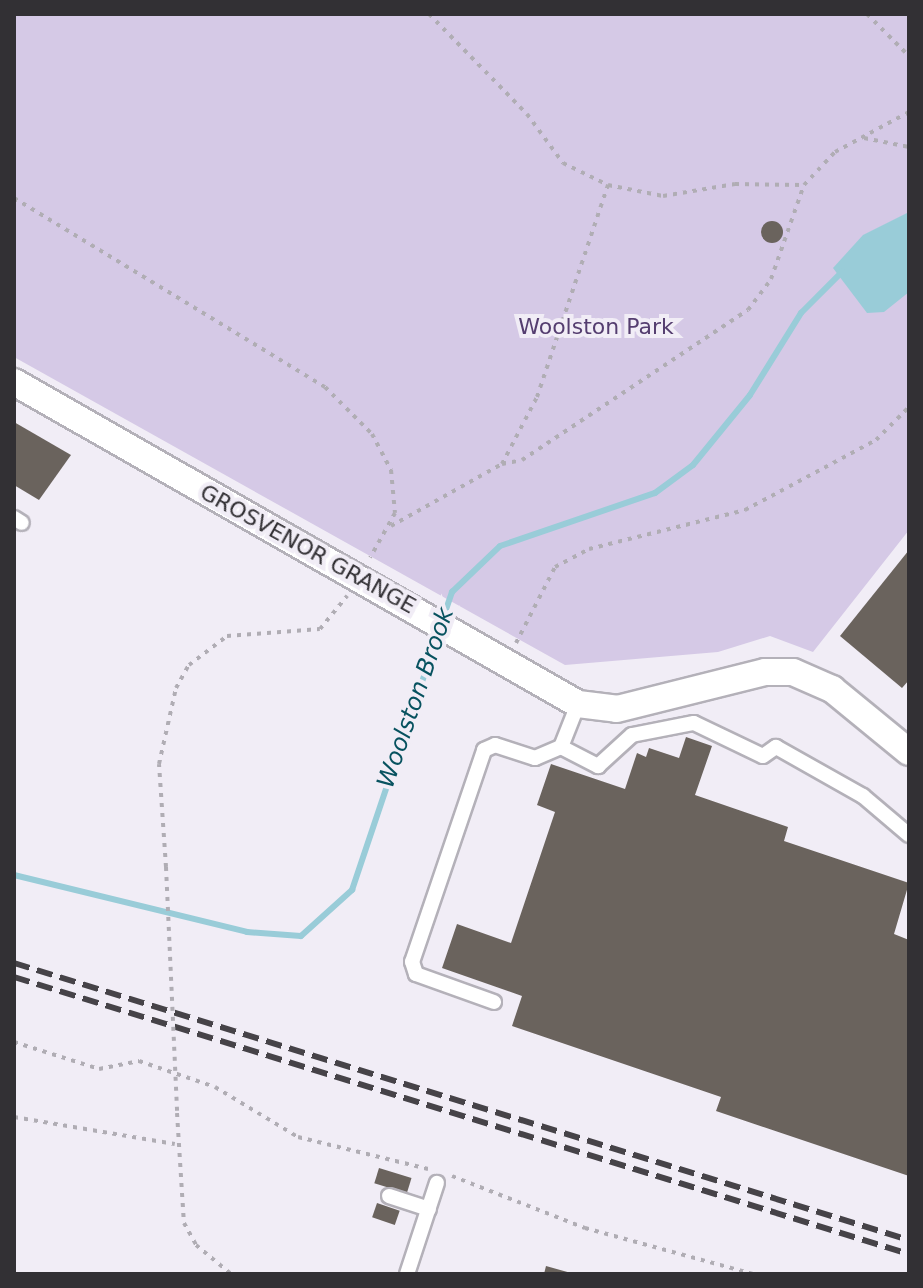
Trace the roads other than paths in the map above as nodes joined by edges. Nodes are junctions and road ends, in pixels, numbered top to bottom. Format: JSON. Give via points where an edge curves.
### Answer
{"nodes":[{"id":1,"x":14,"y":382,"type":"edge"},
{"id":2,"x":578,"y":704,"type":"junction"},
{"id":3,"x":561,"y":747,"type":"junction"},
{"id":4,"x":909,"y":752,"type":"edge"},
{"id":5,"x":909,"y":835,"type":"edge"},
{"id":6,"x":494,"y":1002,"type":"dead end"},
{"id":7,"x":438,"y":1176,"type":"road end"},
{"id":8,"x":389,"y":1196,"type":"dead end"},
{"id":9,"x":429,"y":1209,"type":"junction"},
{"id":10,"x":407,"y":1274,"type":"edge"}],
"edges":[{"from":1,"to":2,"type":"street","name":"GROSVENOR GRANGE"},
{"from":2,"to":3,"type":"lane"},
{"from":2,"to":4,"type":"street","name":"GROSVENOR GRANGE","via":[[617,709],[765,672],[793,672],[832,689]]},
{"from":3,"to":5,"type":"lane","via":[[598,766],[632,735],[694,723],[763,756],[776,747],[863,796]]},
{"from":3,"to":6,"type":"lane","via":[[535,758],[495,745],[484,750],[412,962],[416,974]]},
{"from":7,"to":9,"type":"lane"},
{"from":8,"to":9,"type":"lane"},
{"from":9,"to":10,"type":"lane"}]}
